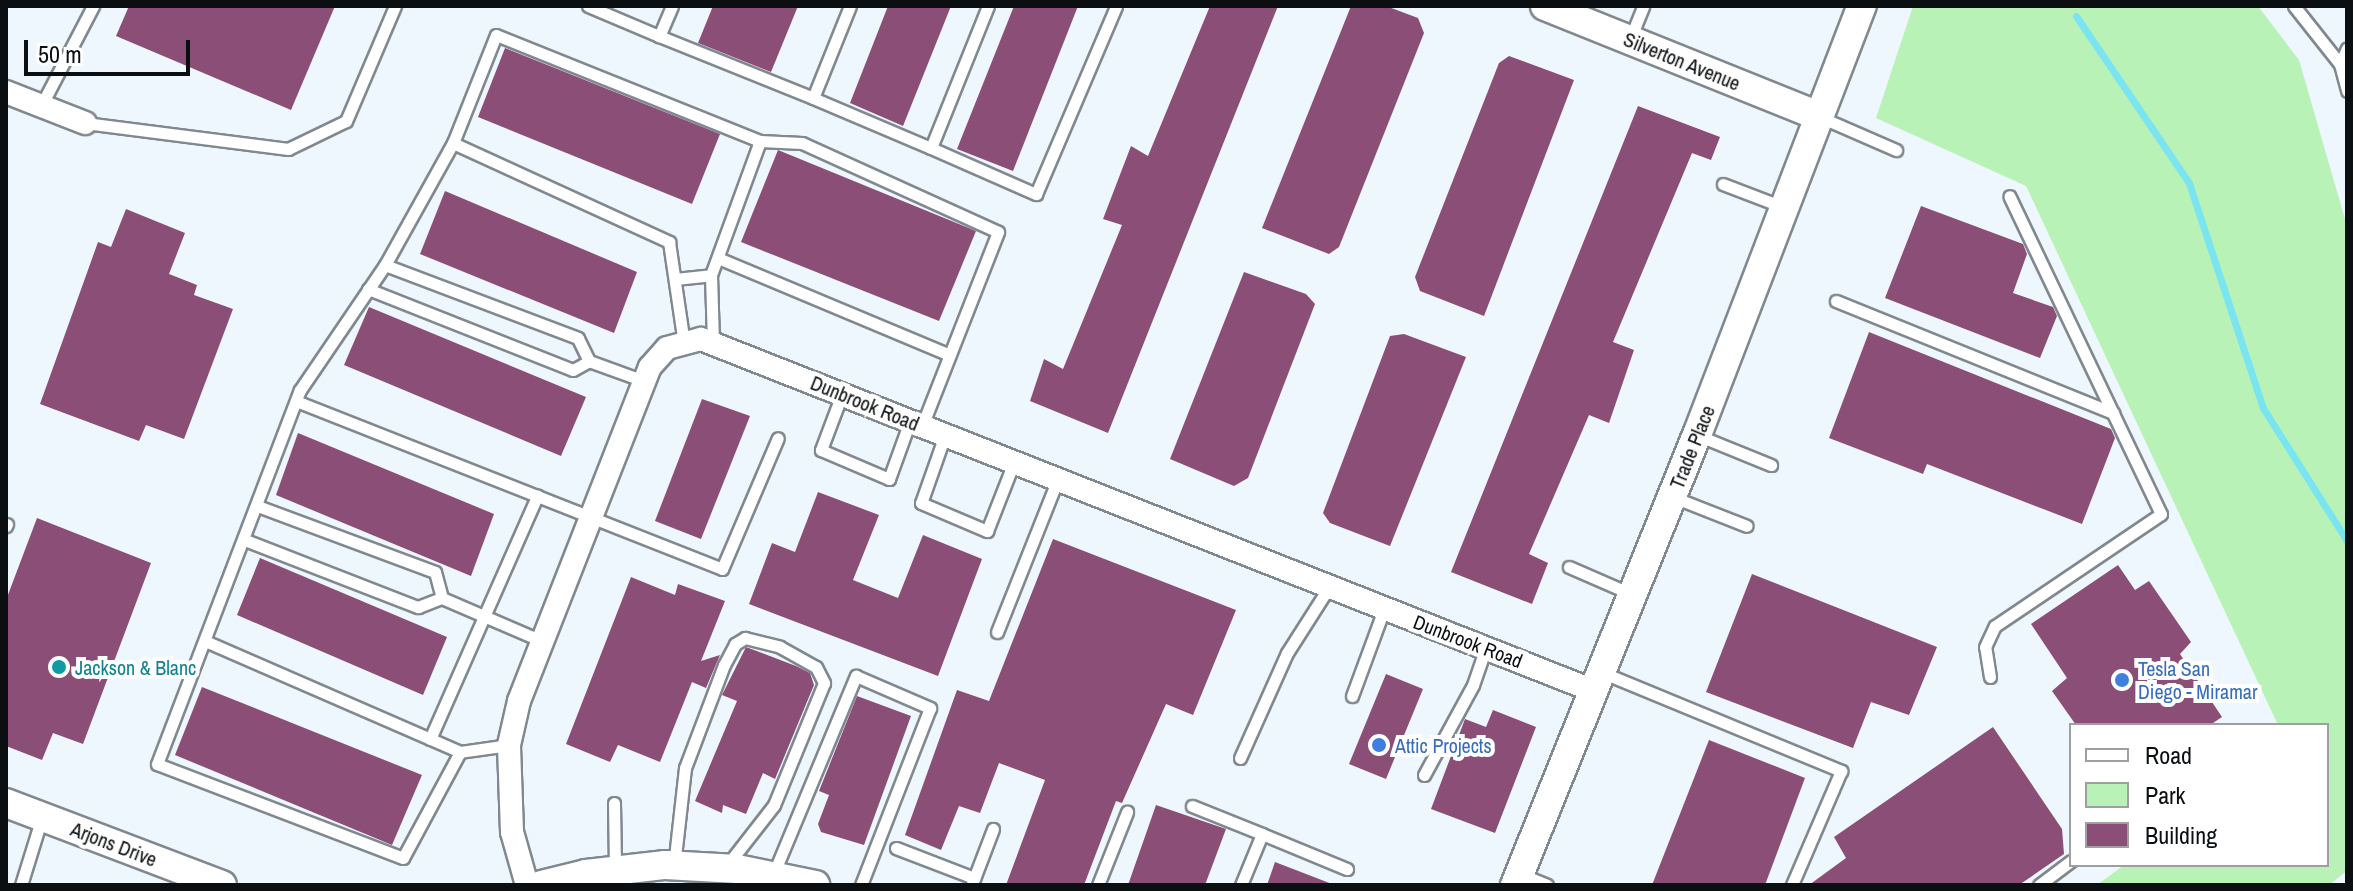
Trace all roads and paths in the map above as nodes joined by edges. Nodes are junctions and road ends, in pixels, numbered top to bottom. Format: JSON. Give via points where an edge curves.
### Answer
{"nodes":[{"id":1,"x":93,"y":6,"type":"edge"},
{"id":2,"x":395,"y":6,"type":"edge"},
{"id":3,"x":588,"y":6,"type":"edge"},
{"id":4,"x":672,"y":6,"type":"edge"},
{"id":5,"x":850,"y":6,"type":"edge"},
{"id":6,"x":988,"y":6,"type":"edge"},
{"id":7,"x":1116,"y":6,"type":"edge"},
{"id":8,"x":1545,"y":6,"type":"edge"},
{"id":9,"x":1643,"y":6,"type":"edge"},
{"id":10,"x":1862,"y":6,"type":"edge"},
{"id":11,"x":2294,"y":6,"type":"edge"},
{"id":12,"x":659,"y":36,"type":"junction"},
{"id":13,"x":1629,"y":40,"type":"junction"},
{"id":14,"x":2347,"y":48,"type":"edge"},
{"id":15,"x":2340,"y":64,"type":"junction"},
{"id":16,"x":2347,"y":91,"type":"edge"},
{"id":17,"x":6,"y":92,"type":"edge"},
{"id":18,"x":813,"y":98,"type":"junction"},
{"id":19,"x":41,"y":106,"type":"junction"},
{"id":20,"x":1819,"y":116,"type":"junction"},
{"id":21,"x":85,"y":123,"type":"joint"},
{"id":22,"x":760,"y":141,"type":"junction"},
{"id":23,"x":453,"y":143,"type":"junction"},
{"id":24,"x":931,"y":148,"type":"junction"},
{"id":25,"x":1896,"y":150,"type":"dead end"},
{"id":26,"x":1723,"y":184,"type":"dead end"},
{"id":27,"x":2009,"y":196,"type":"dead end"},
{"id":28,"x":1783,"y":207,"type":"junction"},
{"id":29,"x":718,"y":258,"type":"junction"},
{"id":30,"x":385,"y":265,"type":"junction"},
{"id":31,"x":711,"y":275,"type":"junction"},
{"id":32,"x":675,"y":279,"type":"junction"},
{"id":33,"x":368,"y":289,"type":"junction"},
{"id":34,"x":1836,"y":301,"type":"dead end"},
{"id":35,"x":684,"y":343,"type":"junction"},
{"id":36,"x":713,"y":343,"type":"junction"},
{"id":37,"x":950,"y":355,"type":"junction"},
{"id":38,"x":589,"y":361,"type":"junction"},
{"id":39,"x":644,"y":381,"type":"junction"},
{"id":40,"x":842,"y":394,"type":"junction"},
{"id":41,"x":296,"y":401,"type":"junction"},
{"id":42,"x":2113,"y":413,"type":"junction"},
{"id":43,"x":916,"y":424,"type":"junction"},
{"id":44,"x":945,"y":435,"type":"junction"},
{"id":45,"x":1697,"y":435,"type":"junction"},
{"id":46,"x":778,"y":438,"type":"dead end"},
{"id":47,"x":1014,"y":462,"type":"junction"},
{"id":48,"x":1771,"y":465,"type":"dead end"},
{"id":49,"x":1058,"y":479,"type":"junction"},
{"id":50,"x":537,"y":496,"type":"junction"},
{"id":51,"x":1672,"y":497,"type":"junction"},
{"id":52,"x":258,"y":506,"type":"junction"},
{"id":53,"x":591,"y":517,"type":"junction"},
{"id":54,"x":1747,"y":526,"type":"dead end"},
{"id":55,"x":245,"y":540,"type":"junction"},
{"id":56,"x":1569,"y":567,"type":"dead end"},
{"id":57,"x":1329,"y":587,"type":"junction"},
{"id":58,"x":1631,"y":594,"type":"junction"},
{"id":59,"x":442,"y":598,"type":"junction"},
{"id":60,"x":1384,"y":609,"type":"junction"},
{"id":61,"x":485,"y":616,"type":"junction"},
{"id":62,"x":997,"y":632,"type":"dead end"},
{"id":63,"x":205,"y":641,"type":"junction"},
{"id":64,"x":542,"y":641,"type":"junction"},
{"id":65,"x":1486,"y":648,"type":"junction"},
{"id":66,"x":1990,"y":677,"type":"dead end"},
{"id":67,"x":1597,"y":682,"type":"junction"},
{"id":68,"x":1352,"y":696,"type":"dead end"},
{"id":69,"x":430,"y":739,"type":"junction"},
{"id":70,"x":509,"y":745,"type":"junction"},
{"id":71,"x":460,"y":752,"type":"junction"},
{"id":72,"x":1240,"y":758,"type":"dead end"},
{"id":73,"x":1424,"y":775,"type":"dead end"},
{"id":74,"x":6,"y":803,"type":"edge"},
{"id":75,"x":614,"y":803,"type":"dead end"},
{"id":76,"x":1192,"y":806,"type":"dead end"},
{"id":77,"x":1127,"y":812,"type":"dead end"},
{"id":78,"x":42,"y":817,"type":"junction"},
{"id":79,"x":993,"y":829,"type":"dead end"},
{"id":80,"x":1262,"y":834,"type":"junction"},
{"id":81,"x":896,"y":848,"type":"dead end"},
{"id":82,"x":2069,"y":862,"type":"edge"},
{"id":83,"x":674,"y":866,"type":"junction"},
{"id":84,"x":725,"y":868,"type":"junction"},
{"id":85,"x":1347,"y":869,"type":"dead end"},
{"id":86,"x":615,"y":871,"type":"junction"},
{"id":87,"x":773,"y":875,"type":"junction"},
{"id":88,"x":1517,"y":879,"type":"edge"},
{"id":89,"x":6,"y":882,"type":"edge"},
{"id":90,"x":973,"y":882,"type":"edge"},
{"id":91,"x":18,"y":885,"type":"edge"},
{"id":92,"x":222,"y":885,"type":"edge"},
{"id":93,"x":527,"y":885,"type":"edge"},
{"id":94,"x":541,"y":885,"type":"edge"},
{"id":95,"x":815,"y":885,"type":"edge"},
{"id":96,"x":861,"y":885,"type":"edge"},
{"id":97,"x":1098,"y":885,"type":"edge"},
{"id":98,"x":1241,"y":885,"type":"edge"},
{"id":99,"x":1547,"y":885,"type":"edge"},
{"id":100,"x":1792,"y":885,"type":"edge"},
{"id":101,"x":2039,"y":885,"type":"edge"}],
"edges":[{"from":1,"to":19,"type":"lane"},
{"from":2,"to":21,"type":"lane","via":[[346,121],[288,149]]},
{"from":3,"to":12,"type":"lane"},
{"from":4,"to":12,"type":"lane"},
{"from":5,"to":18,"type":"lane"},
{"from":6,"to":24,"type":"lane"},
{"from":7,"to":24,"type":"lane","via":[[1036,194]]},
{"from":8,"to":13,"type":"street","name":"Silverton Avenue"},
{"from":9,"to":13,"type":"lane"},
{"from":10,"to":20,"type":"street","name":"Trade Place"},
{"from":11,"to":15,"type":"lane"},
{"from":12,"to":18,"type":"lane"},
{"from":13,"to":20,"type":"street","name":"Silverton Avenue"},
{"from":14,"to":15,"type":"lane"},
{"from":15,"to":16,"type":"lane"},
{"from":17,"to":19,"type":"street"},
{"from":18,"to":24,"type":"lane"},
{"from":19,"to":21,"type":"street"},
{"from":20,"to":25,"type":"lane"},
{"from":20,"to":28,"type":"street","name":"Trade Place"},
{"from":22,"to":23,"type":"lane","via":[[496,35]]},
{"from":22,"to":29,"type":"lane"},
{"from":22,"to":37,"type":"lane","via":[[802,143],[998,232]]},
{"from":23,"to":30,"type":"lane"},
{"from":23,"to":32,"type":"lane","via":[[669,242]]},
{"from":26,"to":28,"type":"lane"},
{"from":27,"to":42,"type":"lane"},
{"from":28,"to":45,"type":"street","name":"Trade Place"},
{"from":29,"to":31,"type":"lane"},
{"from":29,"to":37,"type":"lane"},
{"from":30,"to":33,"type":"lane"},
{"from":30,"to":38,"type":"lane","via":[[578,338]]},
{"from":31,"to":32,"type":"lane"},
{"from":31,"to":36,"type":"lane"},
{"from":32,"to":35,"type":"lane"},
{"from":33,"to":38,"type":"lane","via":[[573,370]]},
{"from":33,"to":41,"type":"lane"},
{"from":34,"to":42,"type":"lane"},
{"from":35,"to":36,"type":"street","name":"Dunbrook Road"},
{"from":35,"to":39,"type":"street","via":[[667,348]]},
{"from":36,"to":40,"type":"street","name":"Dunbrook Road"},
{"from":37,"to":43,"type":"lane"},
{"from":38,"to":39,"type":"lane"},
{"from":39,"to":53,"type":"street"},
{"from":40,"to":43,"type":"street","name":"Dunbrook Road"},
{"from":40,"to":43,"type":"lane","via":[[821,450],[889,479]]},
{"from":41,"to":50,"type":"lane"},
{"from":41,"to":52,"type":"lane"},
{"from":42,"to":66,"type":"lane","via":[[2161,514],[1995,626],[1985,647]]},
{"from":43,"to":44,"type":"street","name":"Dunbrook Road"},
{"from":44,"to":47,"type":"street","name":"Dunbrook Road"},
{"from":44,"to":47,"type":"lane","via":[[921,503],[987,531]]},
{"from":45,"to":48,"type":"lane"},
{"from":45,"to":51,"type":"street","name":"Trade Place"},
{"from":46,"to":53,"type":"lane","via":[[722,569]]},
{"from":47,"to":49,"type":"street","name":"Dunbrook Road"},
{"from":49,"to":57,"type":"street","name":"Dunbrook Road"},
{"from":49,"to":62,"type":"lane"},
{"from":50,"to":53,"type":"lane"},
{"from":50,"to":61,"type":"lane"},
{"from":51,"to":54,"type":"lane"},
{"from":51,"to":58,"type":"street","name":"Trade Place"},
{"from":52,"to":55,"type":"lane"},
{"from":52,"to":59,"type":"lane","via":[[435,572]]},
{"from":53,"to":64,"type":"street"},
{"from":55,"to":59,"type":"lane","via":[[418,607]]},
{"from":55,"to":63,"type":"lane"},
{"from":56,"to":58,"type":"lane"},
{"from":57,"to":60,"type":"street","name":"Dunbrook Road"},
{"from":57,"to":72,"type":"lane","via":[[1287,653]]},
{"from":58,"to":67,"type":"street","name":"Trade Place"},
{"from":59,"to":61,"type":"lane"},
{"from":60,"to":65,"type":"street","name":"Dunbrook Road"},
{"from":60,"to":68,"type":"lane"},
{"from":61,"to":64,"type":"lane"},
{"from":61,"to":69,"type":"lane"},
{"from":63,"to":69,"type":"lane"},
{"from":63,"to":71,"type":"lane","via":[[157,764],[403,858]]},
{"from":64,"to":70,"type":"street"},
{"from":65,"to":67,"type":"street","name":"Dunbrook Road"},
{"from":65,"to":73,"type":"lane","via":[[1473,685]]},
{"from":67,"to":88,"type":"street","name":"Trade Place"},
{"from":67,"to":100,"type":"lane","via":[[1841,771]]},
{"from":69,"to":71,"type":"lane"},
{"from":70,"to":71,"type":"lane"},
{"from":70,"to":93,"type":"street","via":[[512,832]]},
{"from":74,"to":78,"type":"street","name":"Arjons Drive"},
{"from":75,"to":86,"type":"lane"},
{"from":76,"to":80,"type":"lane"},
{"from":77,"to":97,"type":"lane"},
{"from":78,"to":91,"type":"lane"},
{"from":78,"to":92,"type":"street","name":"Arjons Drive"},
{"from":79,"to":90,"type":"lane"},
{"from":80,"to":85,"type":"lane"},
{"from":80,"to":98,"type":"lane"},
{"from":81,"to":90,"type":"lane"},
{"from":82,"to":101,"type":"lane"},
{"from":83,"to":84,"type":"street"},
{"from":83,"to":84,"type":"lane","via":[[685,768],[724,665],[735,644],[745,638],[780,647],[816,667],[824,683],[774,805]]},
{"from":83,"to":86,"type":"street"},
{"from":84,"to":87,"type":"street"},
{"from":86,"to":94,"type":"street"},
{"from":87,"to":95,"type":"street"},
{"from":87,"to":96,"type":"lane","via":[[856,676],[930,708]]},
{"from":88,"to":99,"type":"lane"},
{"from":89,"to":91,"type":"lane"}]}
